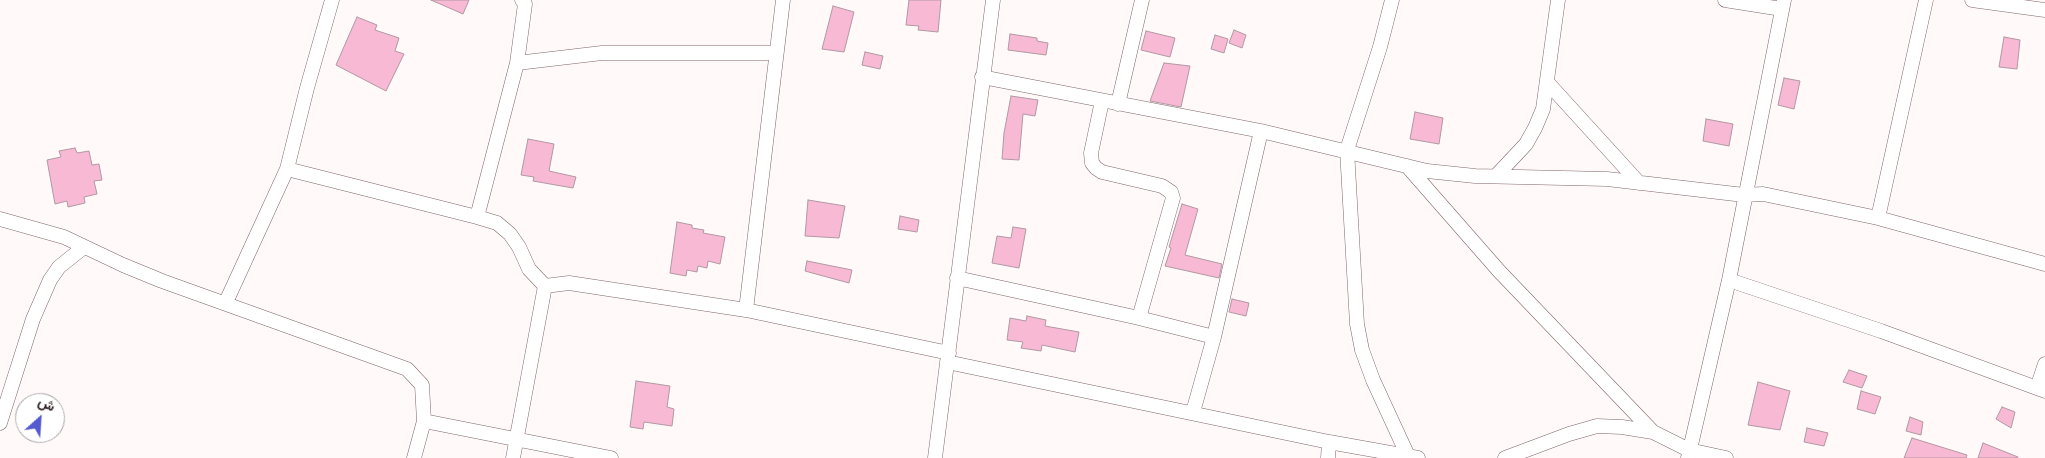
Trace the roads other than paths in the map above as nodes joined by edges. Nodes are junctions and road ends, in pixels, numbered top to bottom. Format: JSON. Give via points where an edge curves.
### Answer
{"nodes":[{"id":1,"x":332,"y":0,"type":"edge"},
{"id":2,"x":522,"y":0,"type":"edge"},
{"id":3,"x":783,"y":0,"type":"edge"},
{"id":4,"x":993,"y":0,"type":"edge"},
{"id":5,"x":1142,"y":0,"type":"edge"},
{"id":6,"x":1392,"y":0,"type":"edge"},
{"id":7,"x":1558,"y":0,"type":"edge"},
{"id":8,"x":1725,"y":0,"type":"edge"},
{"id":9,"x":1926,"y":0,"type":"edge"},
{"id":10,"x":1972,"y":0,"type":"edge"},
{"id":11,"x":1783,"y":5,"type":"edge"},
{"id":12,"x":2045,"y":10,"type":"edge"},
{"id":13,"x":776,"y":53,"type":"junction"},
{"id":14,"x":517,"y":62,"type":"junction"},
{"id":15,"x":982,"y":77,"type":"junction"},
{"id":16,"x":1548,"y":82,"type":"junction"},
{"id":17,"x":1102,"y":101,"type":"junction"},
{"id":18,"x":1118,"y":104,"type":"junction"},
{"id":19,"x":1261,"y":131,"type":"junction"},
{"id":20,"x":1347,"y":150,"type":"junction"},
{"id":21,"x":1407,"y":166,"type":"junction"},
{"id":22,"x":288,"y":169,"type":"junction"},
{"id":23,"x":1496,"y":176,"type":"junction"},
{"id":24,"x":1639,"y":183,"type":"junction"},
{"id":25,"x":1744,"y":195,"type":"junction"},
{"id":26,"x":477,"y":217,"type":"junction"},
{"id":27,"x":1878,"y":218,"type":"junction"},
{"id":28,"x":0,"y":220,"type":"edge"},
{"id":29,"x":84,"y":246,"type":"junction"},
{"id":30,"x":2045,"y":264,"type":"edge"},
{"id":31,"x":957,"y":278,"type":"junction"},
{"id":32,"x":1728,"y":280,"type":"junction"},
{"id":33,"x":545,"y":286,"type":"junction"},
{"id":34,"x":226,"y":302,"type":"junction"},
{"id":35,"x":746,"y":310,"type":"junction"},
{"id":36,"x":1139,"y":318,"type":"junction"},
{"id":37,"x":1214,"y":337,"type":"junction"},
{"id":38,"x":948,"y":358,"type":"junction"},
{"id":39,"x":2045,"y":364,"type":"edge"},
{"id":40,"x":2041,"y":389,"type":"edge"},
{"id":41,"x":1193,"y":412,"type":"junction"},
{"id":42,"x":0,"y":421,"type":"edge"},
{"id":43,"x":424,"y":421,"type":"junction"},
{"id":44,"x":1653,"y":432,"type":"junction"},
{"id":45,"x":518,"y":440,"type":"junction"},
{"id":46,"x":1329,"y":442,"type":"junction"},
{"id":47,"x":1689,"y":454,"type":"edge"},
{"id":48,"x":1413,"y":457,"type":"edge"},
{"id":49,"x":414,"y":458,"type":"edge"},
{"id":50,"x":513,"y":458,"type":"edge"},
{"id":51,"x":611,"y":458,"type":"edge"},
{"id":52,"x":934,"y":458,"type":"edge"},
{"id":53,"x":1328,"y":458,"type":"edge"},
{"id":54,"x":1504,"y":458,"type":"edge"},
{"id":55,"x":1726,"y":458,"type":"edge"}],
"edges":[{"from":1,"to":22,"type":"street"},
{"from":2,"to":14,"type":"street","via":[[526,4]]},
{"from":3,"to":13,"type":"street"},
{"from":4,"to":15,"type":"street"},
{"from":5,"to":18,"type":"street"},
{"from":6,"to":20,"type":"street"},
{"from":7,"to":16,"type":"street"},
{"from":8,"to":11,"type":"street"},
{"from":9,"to":27,"type":"street"},
{"from":10,"to":12,"type":"street"},
{"from":11,"to":25,"type":"street"},
{"from":13,"to":14,"type":"street","via":[[602,53]]},
{"from":13,"to":35,"type":"street"},
{"from":14,"to":26,"type":"street"},
{"from":15,"to":17,"type":"street"},
{"from":15,"to":31,"type":"street"},
{"from":16,"to":23,"type":"street","via":[[1543,109],[1535,128],[1526,144]]},
{"from":16,"to":24,"type":"street"},
{"from":17,"to":18,"type":"street"},
{"from":17,"to":36,"type":"street","via":[[1091,153],[1092,163],[1102,172],[1167,188],[1172,198]]},
{"from":18,"to":19,"type":"street"},
{"from":19,"to":20,"type":"street"},
{"from":19,"to":37,"type":"street"},
{"from":20,"to":21,"type":"street"},
{"from":20,"to":48,"type":"street","via":[[1357,324],[1362,350],[1373,380]]},
{"from":21,"to":23,"type":"street"},
{"from":21,"to":44,"type":"street","via":[[1499,271]]},
{"from":22,"to":26,"type":"street"},
{"from":22,"to":34,"type":"street"},
{"from":23,"to":24,"type":"street"},
{"from":24,"to":25,"type":"street"},
{"from":25,"to":27,"type":"street","via":[[1763,194]]},
{"from":25,"to":32,"type":"street"},
{"from":26,"to":33,"type":"street","via":[[497,223],[510,234],[520,247],[529,269]]},
{"from":27,"to":30,"type":"street"},
{"from":28,"to":29,"type":"street","via":[[41,229]]},
{"from":29,"to":34,"type":"street","via":[[154,278]]},
{"from":29,"to":42,"type":"street","via":[[59,267],[50,280],[33,319]]},
{"from":31,"to":36,"type":"street"},
{"from":31,"to":38,"type":"street"},
{"from":32,"to":40,"type":"street"},
{"from":32,"to":47,"type":"street"},
{"from":33,"to":35,"type":"street","via":[[570,283]]},
{"from":33,"to":45,"type":"street"},
{"from":34,"to":43,"type":"street","via":[[407,369],[422,385]]},
{"from":35,"to":38,"type":"street"},
{"from":36,"to":37,"type":"street"},
{"from":37,"to":41,"type":"street"},
{"from":38,"to":41,"type":"street"},
{"from":38,"to":52,"type":"street"},
{"from":39,"to":40,"type":"street"},
{"from":41,"to":46,"type":"street"},
{"from":43,"to":45,"type":"street"},
{"from":43,"to":49,"type":"street"},
{"from":44,"to":47,"type":"street"},
{"from":44,"to":54,"type":"street","via":[[1597,426]]},
{"from":45,"to":50,"type":"street"},
{"from":45,"to":51,"type":"street"},
{"from":46,"to":48,"type":"street"},
{"from":46,"to":53,"type":"street"},
{"from":47,"to":55,"type":"street"}]}
